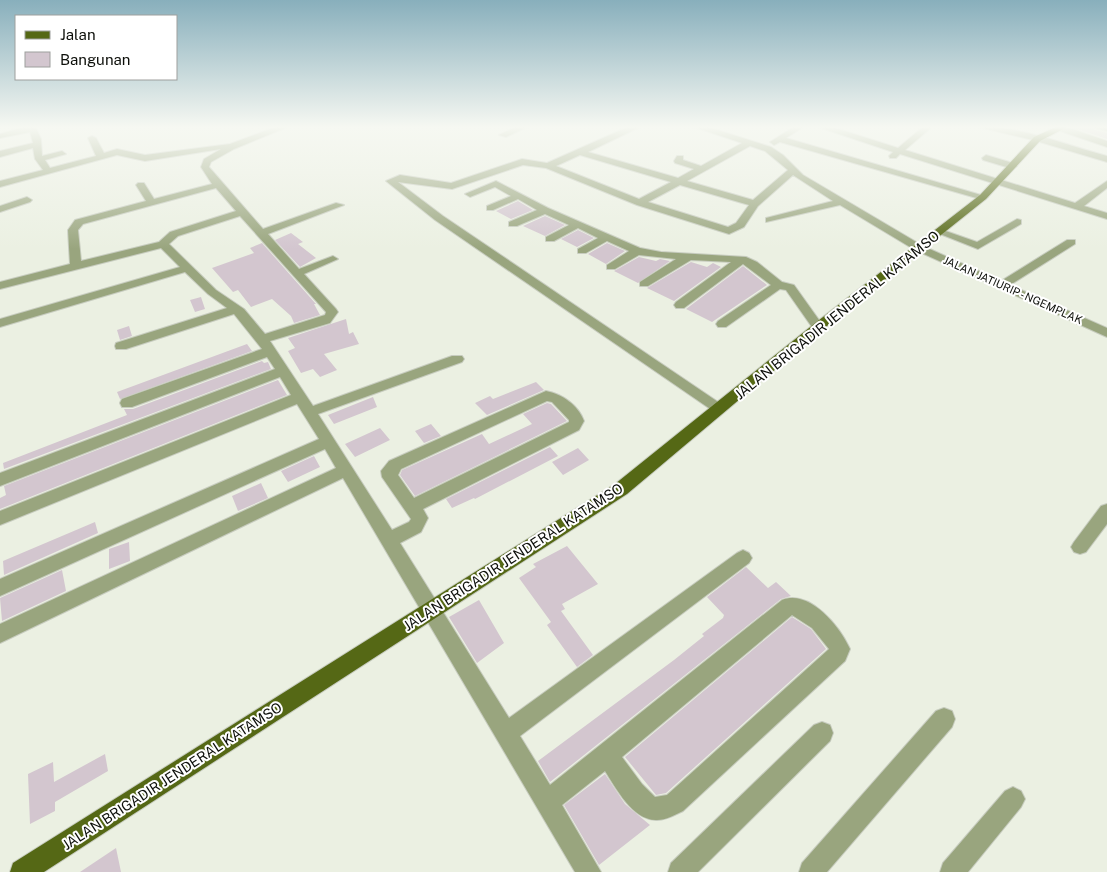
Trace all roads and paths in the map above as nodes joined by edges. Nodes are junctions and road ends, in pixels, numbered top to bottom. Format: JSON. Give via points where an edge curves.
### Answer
{"nodes":[{"id":1,"x":1013,"y":166,"type":"edge"},
{"id":2,"x":45,"y":167,"type":"edge"},
{"id":3,"x":64,"y":167,"type":"edge"},
{"id":4,"x":205,"y":167,"type":"edge"},
{"id":5,"x":508,"y":167,"type":"edge"},
{"id":6,"x":550,"y":167,"type":"edge"},
{"id":7,"x":628,"y":167,"type":"edge"},
{"id":8,"x":695,"y":167,"type":"edge"},
{"id":9,"x":706,"y":167,"type":"edge"},
{"id":10,"x":788,"y":167,"type":"edge"},
{"id":11,"x":874,"y":167,"type":"edge"},
{"id":12,"x":950,"y":167,"type":"edge"},
{"id":13,"x":878,"y":168,"type":"joint"},
{"id":14,"x":702,"y":169,"type":"junction"},
{"id":15,"x":48,"y":171,"type":"junction"},
{"id":16,"x":792,"y":171,"type":"junction"},
{"id":17,"x":679,"y":182,"type":"junction"},
{"id":18,"x":998,"y":182,"type":"junction"},
{"id":19,"x":0,"y":184,"type":"edge"},
{"id":20,"x":1107,"y":184,"type":"edge"},
{"id":21,"x":141,"y":185,"type":"dead end"},
{"id":22,"x":218,"y":185,"type":"junction"},
{"id":23,"x":470,"y":194,"type":"dead end"},
{"id":24,"x":518,"y":196,"type":"junction"},
{"id":25,"x":983,"y":197,"type":"junction"},
{"id":26,"x":27,"y":200,"type":"dead end"},
{"id":27,"x":151,"y":202,"type":"junction"},
{"id":28,"x":840,"y":202,"type":"junction"},
{"id":29,"x":640,"y":203,"type":"junction"},
{"id":30,"x":755,"y":204,"type":"junction"},
{"id":31,"x":339,"y":205,"type":"dead end"},
{"id":32,"x":1077,"y":206,"type":"junction"},
{"id":33,"x":490,"y":208,"type":"dead end"},
{"id":34,"x":0,"y":209,"type":"edge"},
{"id":35,"x":545,"y":210,"type":"junction"},
{"id":36,"x":242,"y":212,"type":"junction"},
{"id":37,"x":1107,"y":216,"type":"edge"},
{"id":38,"x":770,"y":220,"type":"dead end"},
{"id":39,"x":1018,"y":222,"type":"dead end"},
{"id":40,"x":513,"y":224,"type":"dead end"},
{"id":41,"x":578,"y":224,"type":"junction"},
{"id":42,"x":940,"y":232,"type":"junction"},
{"id":43,"x":261,"y":233,"type":"junction"},
{"id":44,"x":606,"y":237,"type":"junction"},
{"id":45,"x":550,"y":239,"type":"dead end"},
{"id":46,"x":1071,"y":242,"type":"dead end"},
{"id":47,"x":163,"y":244,"type":"junction"},
{"id":48,"x":919,"y":248,"type":"junction"},
{"id":49,"x":637,"y":250,"type":"junction"},
{"id":50,"x":582,"y":251,"type":"dead end"},
{"id":51,"x":688,"y":256,"type":"junction"},
{"id":52,"x":941,"y":257,"type":"junction"},
{"id":53,"x":742,"y":258,"type":"junction"},
{"id":54,"x":334,"y":259,"type":"dead end"},
{"id":55,"x":905,"y":259,"type":"junction"},
{"id":56,"x":76,"y":266,"type":"junction"},
{"id":57,"x":611,"y":267,"type":"dead end"},
{"id":58,"x":188,"y":268,"type":"junction"},
{"id":59,"x":298,"y":274,"type":"junction"},
{"id":60,"x":644,"y":284,"type":"dead end"},
{"id":61,"x":778,"y":285,"type":"junction"},
{"id":62,"x":1002,"y":285,"type":"junction"},
{"id":63,"x":0,"y":286,"type":"edge"},
{"id":64,"x":680,"y":304,"type":"dead end"},
{"id":65,"x":236,"y":309,"type":"junction"},
{"id":66,"x":0,"y":323,"type":"edge"},
{"id":67,"x":722,"y":324,"type":"dead end"},
{"id":68,"x":818,"y":327,"type":"junction"},
{"id":69,"x":1107,"y":333,"type":"edge"},
{"id":70,"x":266,"y":345,"type":"junction"},
{"id":71,"x":121,"y":346,"type":"dead end"},
{"id":72,"x":457,"y":359,"type":"dead end"},
{"id":73,"x":283,"y":371,"type":"junction"},
{"id":74,"x":300,"y":397,"type":"junction"},
{"id":75,"x":127,"y":403,"type":"dead end"},
{"id":76,"x":719,"y":410,"type":"junction"},
{"id":77,"x":310,"y":412,"type":"junction"},
{"id":78,"x":328,"y":441,"type":"junction"},
{"id":79,"x":346,"y":470,"type":"junction"},
{"id":80,"x":0,"y":480,"type":"edge"},
{"id":81,"x":412,"y":507,"type":"junction"},
{"id":82,"x":1107,"y":511,"type":"edge"},
{"id":83,"x":0,"y":518,"type":"edge"},
{"id":84,"x":389,"y":540,"type":"junction"},
{"id":85,"x":1080,"y":547,"type":"dead end"},
{"id":86,"x":743,"y":558,"type":"dead end"},
{"id":87,"x":0,"y":588,"type":"edge"},
{"id":88,"x":432,"y":609,"type":"junction"},
{"id":89,"x":0,"y":634,"type":"edge"},
{"id":90,"x":944,"y":719,"type":"dead end"},
{"id":91,"x":506,"y":733,"type":"junction"},
{"id":92,"x":822,"y":733,"type":"dead end"},
{"id":93,"x":607,"y":755,"type":"junction"},
{"id":94,"x":1013,"y":799,"type":"dead end"},
{"id":95,"x":547,"y":802,"type":"junction"},
{"id":96,"x":583,"y":869,"type":"edge"},
{"id":97,"x":22,"y":872,"type":"edge"},
{"id":98,"x":680,"y":872,"type":"edge"},
{"id":99,"x":811,"y":872,"type":"edge"},
{"id":100,"x":952,"y":872,"type":"edge"}],
"edges":[{"from":1,"to":18,"type":"main road","name":"JALAN BRIGADIR JENDERAL KATAMSO"},
{"from":2,"to":15,"type":"street"},
{"from":3,"to":15,"type":"street"},
{"from":4,"to":22,"type":"street"},
{"from":5,"to":76,"type":"street","via":[[452,186],[400,178],[391,181],[439,218]]},
{"from":6,"to":29,"type":"street"},
{"from":7,"to":17,"type":"street"},
{"from":8,"to":14,"type":"street"},
{"from":9,"to":14,"type":"street"},
{"from":10,"to":16,"type":"street","name":"JALAN JATIURIP - NGEMPLAK"},
{"from":11,"to":13,"type":"street"},
{"from":12,"to":18,"type":"street"},
{"from":13,"to":25,"type":"street"},
{"from":14,"to":17,"type":"street"},
{"from":15,"to":19,"type":"street"},
{"from":16,"to":28,"type":"street","name":"JALAN JATIURIP - NGEMPLAK"},
{"from":16,"to":30,"type":"street"},
{"from":17,"to":29,"type":"street"},
{"from":17,"to":30,"type":"street"},
{"from":18,"to":25,"type":"main road","name":"JALAN BRIGADIR JENDERAL KATAMSO"},
{"from":18,"to":32,"type":"street"},
{"from":20,"to":32,"type":"street"},
{"from":21,"to":27,"type":"street"},
{"from":22,"to":27,"type":"street"},
{"from":22,"to":36,"type":"street"},
{"from":23,"to":24,"type":"street","via":[[496,184]]},
{"from":24,"to":33,"type":"street"},
{"from":24,"to":35,"type":"street"},
{"from":25,"to":42,"type":"main road","name":"JALAN BRIGADIR JENDERAL KATAMSO"},
{"from":26,"to":34,"type":"street"},
{"from":27,"to":56,"type":"street","via":[[79,222],[73,230]]},
{"from":28,"to":38,"type":"street"},
{"from":28,"to":48,"type":"street","name":"JALAN JATIURIP - NGEMPLAK"},
{"from":29,"to":30,"type":"street","via":[[729,230],[740,225]]},
{"from":31,"to":43,"type":"street"},
{"from":32,"to":37,"type":"street"},
{"from":35,"to":40,"type":"street"},
{"from":35,"to":41,"type":"street"},
{"from":36,"to":43,"type":"street"},
{"from":36,"to":47,"type":"street","via":[[174,234]]},
{"from":39,"to":42,"type":"street","via":[[978,246]]},
{"from":41,"to":44,"type":"street"},
{"from":41,"to":45,"type":"street"},
{"from":42,"to":48,"type":"main road","name":"JALAN BRIGADIR JENDERAL KATAMSO"},
{"from":43,"to":59,"type":"street"},
{"from":44,"to":49,"type":"street"},
{"from":44,"to":50,"type":"street"},
{"from":46,"to":62,"type":"street"},
{"from":47,"to":56,"type":"street"},
{"from":47,"to":58,"type":"street"},
{"from":48,"to":52,"type":"street","name":"JALAN JATIURIP - NGEMPLAK"},
{"from":48,"to":55,"type":"main road","name":"JALAN BRIGADIR JENDERAL KATAMSO"},
{"from":49,"to":51,"type":"street"},
{"from":49,"to":57,"type":"street"},
{"from":51,"to":53,"type":"street"},
{"from":51,"to":60,"type":"street"},
{"from":52,"to":55,"type":"street"},
{"from":52,"to":62,"type":"street","name":"JALAN JATIURIP - NGEMPLAK"},
{"from":53,"to":61,"type":"street"},
{"from":53,"to":64,"type":"street"},
{"from":54,"to":59,"type":"street"},
{"from":55,"to":68,"type":"main road","name":"JALAN BRIGADIR JENDERAL KATAMSO"},
{"from":56,"to":63,"type":"street"},
{"from":58,"to":65,"type":"street","via":[[212,292]]},
{"from":58,"to":66,"type":"street"},
{"from":59,"to":70,"type":"street","via":[[332,312],[331,316]]},
{"from":61,"to":67,"type":"street"},
{"from":61,"to":68,"type":"street","via":[[790,287]]},
{"from":62,"to":69,"type":"street","name":"JALAN JATIURIP - NGEMPLAK"},
{"from":65,"to":70,"type":"street"},
{"from":65,"to":71,"type":"street"},
{"from":68,"to":76,"type":"main road","name":"JALAN BRIGADIR JENDERAL KATAMSO"},
{"from":70,"to":73,"type":"street"},
{"from":70,"to":75,"type":"street"},
{"from":72,"to":77,"type":"street"},
{"from":73,"to":74,"type":"street"},
{"from":73,"to":80,"type":"street"},
{"from":74,"to":77,"type":"street"},
{"from":74,"to":83,"type":"street"},
{"from":76,"to":88,"type":"main road","name":"JALAN BRIGADIR JENDERAL KATAMSO","via":[[599,505]]},
{"from":77,"to":78,"type":"street"},
{"from":78,"to":79,"type":"street"},
{"from":78,"to":87,"type":"street"},
{"from":79,"to":84,"type":"street"},
{"from":79,"to":89,"type":"street"},
{"from":81,"to":81,"type":"street","via":[[390,477],[389,471],[395,465],[546,396],[556,398],[576,418],[574,426]]},
{"from":81,"to":84,"type":"street","via":[[420,518],[419,523]]},
{"from":82,"to":85,"type":"street"},
{"from":84,"to":88,"type":"street"},
{"from":86,"to":91,"type":"street"},
{"from":88,"to":91,"type":"street"},
{"from":88,"to":97,"type":"main road","name":"JALAN BRIGADIR JENDERAL KATAMSO"},
{"from":90,"to":99,"type":"street"},
{"from":91,"to":95,"type":"street"},
{"from":92,"to":98,"type":"street"},
{"from":93,"to":93,"type":"street","via":[[789,606],[801,607],[837,642],[838,654],[675,803],[652,808],[643,802]]},
{"from":93,"to":95,"type":"street"},
{"from":94,"to":100,"type":"street"},
{"from":95,"to":96,"type":"street"}]}
